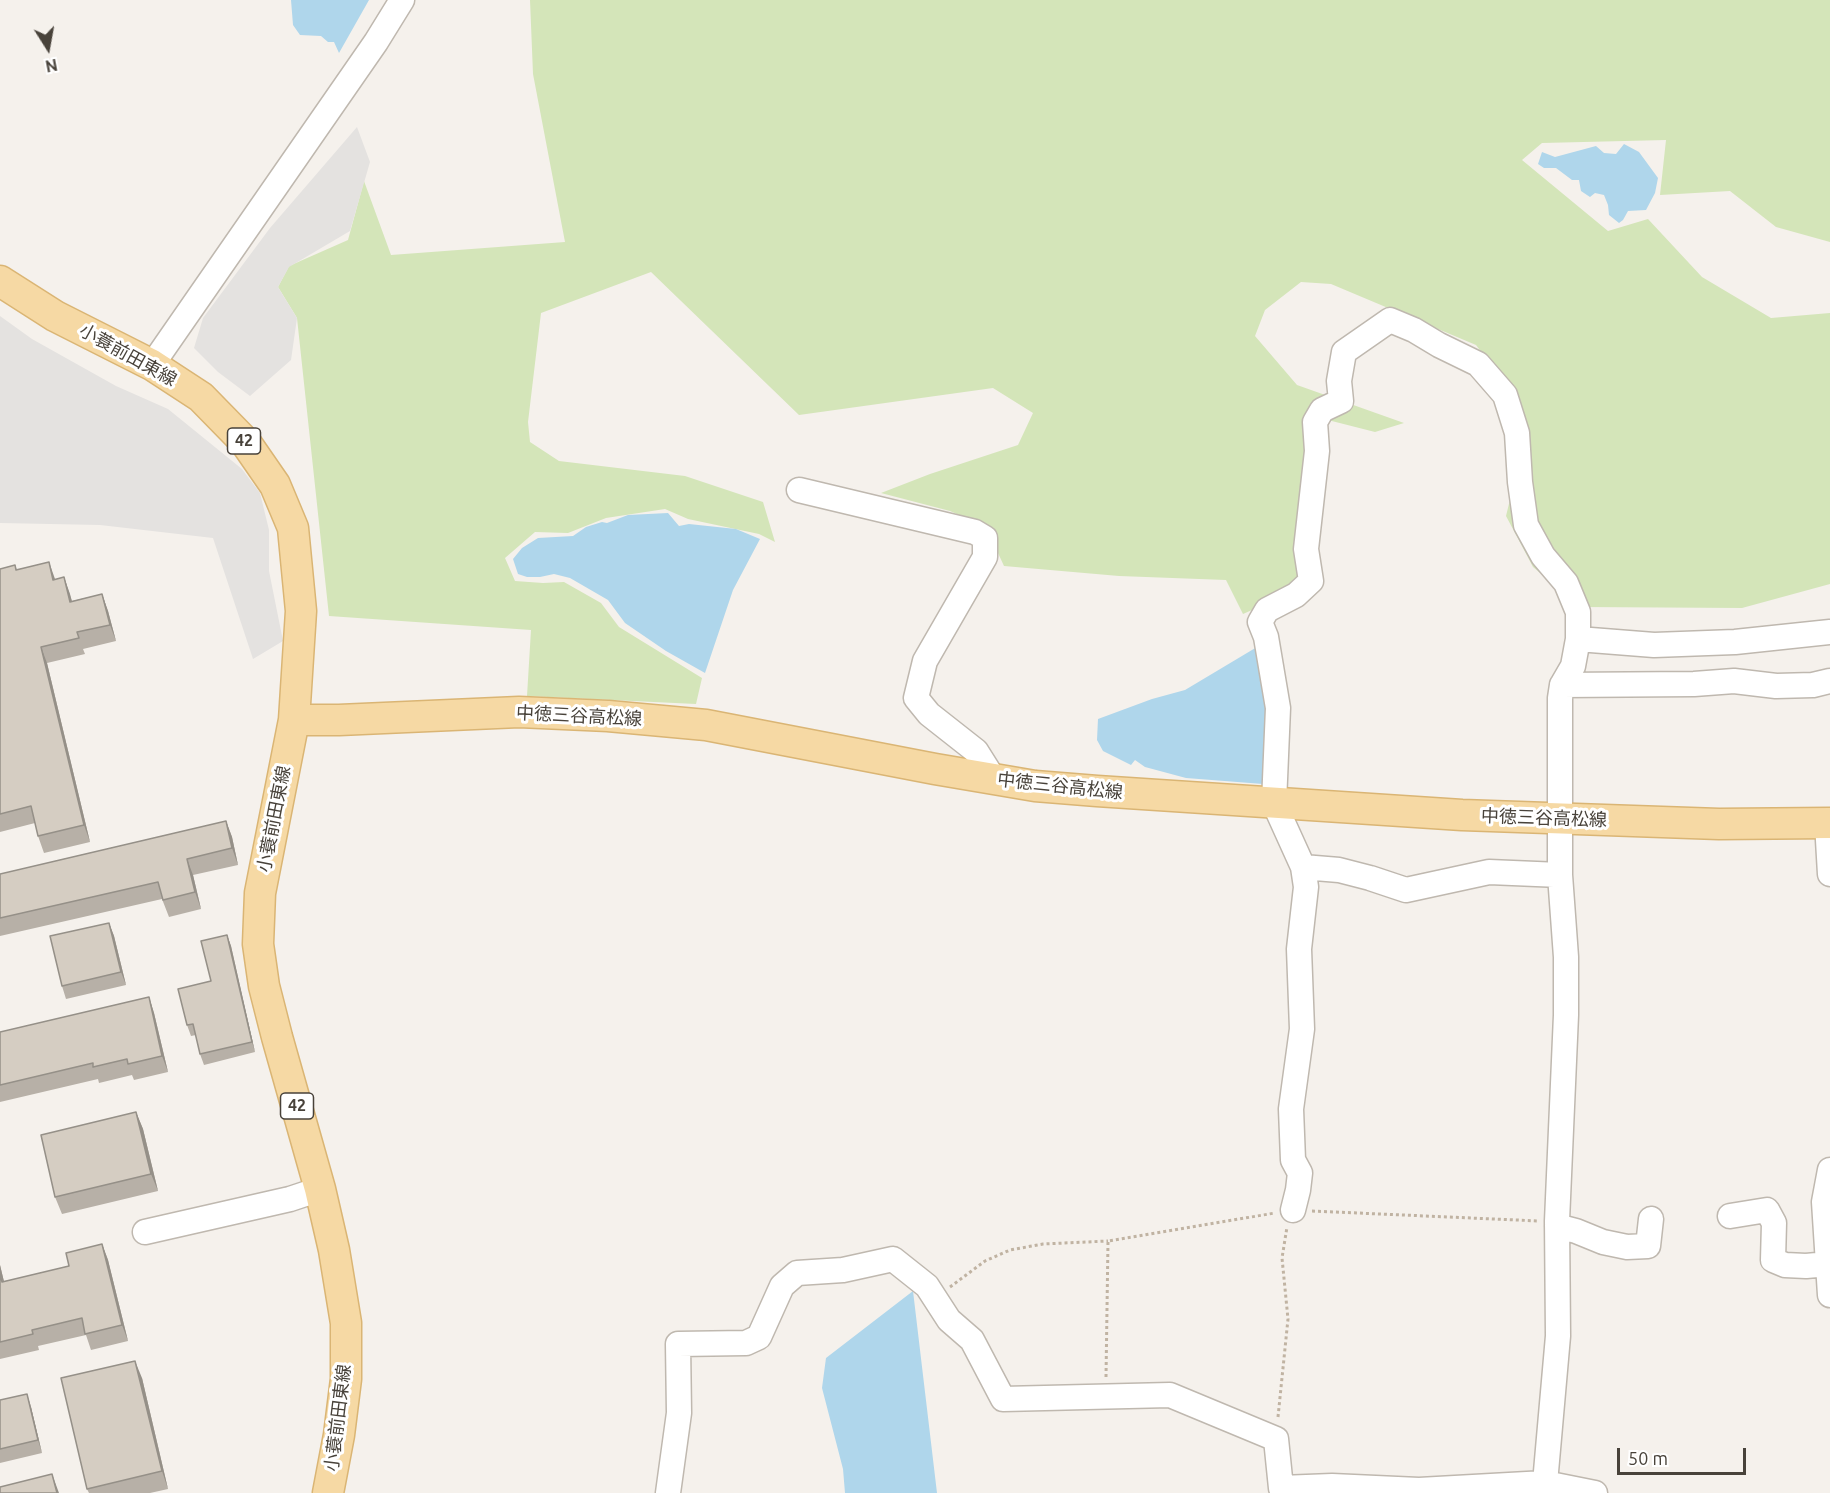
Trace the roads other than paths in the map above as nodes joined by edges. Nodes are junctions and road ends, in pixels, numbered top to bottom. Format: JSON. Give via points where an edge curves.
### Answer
{"nodes":[{"id":1,"x":402,"y":0,"type":"edge"},
{"id":2,"x":0,"y":282,"type":"edge"},
{"id":3,"x":152,"y":365,"type":"junction"},
{"id":4,"x":799,"y":490,"type":"dead end"},
{"id":5,"x":1830,"y":632,"type":"edge"},
{"id":6,"x":1578,"y":639,"type":"junction"},
{"id":7,"x":1830,"y":681,"type":"edge"},
{"id":8,"x":1562,"y":685,"type":"junction"},
{"id":9,"x":294,"y":720,"type":"junction"},
{"id":10,"x":993,"y":778,"type":"junction"},
{"id":11,"x":1274,"y":803,"type":"junction"},
{"id":12,"x":1560,"y":819,"type":"junction"},
{"id":13,"x":1829,"y":824,"type":"edge"},
{"id":14,"x":1302,"y":867,"type":"junction"},
{"id":15,"x":1830,"y":874,"type":"edge"},
{"id":16,"x":1560,"y":875,"type":"junction"},
{"id":17,"x":1830,"y":1170,"type":"edge"},
{"id":18,"x":320,"y":1189,"type":"junction"},
{"id":19,"x":1291,"y":1210,"type":"road end"},
{"id":20,"x":1730,"y":1216,"type":"dead end"},
{"id":21,"x":1651,"y":1219,"type":"dead end"},
{"id":22,"x":1557,"y":1224,"type":"junction"},
{"id":23,"x":145,"y":1232,"type":"dead end"},
{"id":24,"x":1829,"y":1278,"type":"edge"},
{"id":25,"x":1545,"y":1483,"type":"junction"},
{"id":26,"x":1281,"y":1491,"type":"edge"},
{"id":27,"x":328,"y":1493,"type":"edge"},
{"id":28,"x":668,"y":1493,"type":"edge"},
{"id":29,"x":1595,"y":1493,"type":"edge"}],
"edges":[{"from":1,"to":3,"type":"street"},
{"from":2,"to":3,"type":"main road","name":"小蓑前田東線","number":"42","via":[[55,316]]},
{"from":3,"to":9,"type":"main road","name":"小蓑前田東線","number":"42","via":[[201,397],[246,443],[275,485],[293,528],[301,611]]},
{"from":4,"to":10,"type":"street","via":[[975,532],[985,538],[985,557],[925,661],[916,698],[929,714],[976,751]]},
{"from":5,"to":6,"type":"street","via":[[1654,645]]},
{"from":6,"to":8,"type":"street","via":[[1573,666]]},
{"from":6,"to":11,"type":"street","via":[[1578,612],[1566,583],[1543,556],[1526,525],[1517,433],[1505,395],[1478,364],[1389,320],[1344,352],[1341,401],[1322,410],[1315,422],[1317,451],[1306,549],[1311,581],[1296,596],[1267,610],[1260,622],[1278,708]]},
{"from":7,"to":8,"type":"street","via":[[1776,686],[1734,681]]},
{"from":8,"to":12,"type":"street"},
{"from":9,"to":10,"type":"main road","name":"中徳三谷高松線","via":[[519,712],[608,716],[706,725]]},
{"from":9,"to":18,"type":"main road","name":"小蓑前田東線","number":"42","via":[[260,892],[258,944],[264,986]]},
{"from":10,"to":11,"type":"main road","name":"中徳三谷高松線","via":[[1097,792]]},
{"from":11,"to":12,"type":"main road","name":"中徳三谷高松線"},
{"from":11,"to":14,"type":"street"},
{"from":12,"to":13,"type":"main road","name":"中徳三谷高松線"},
{"from":12,"to":16,"type":"street"},
{"from":13,"to":15,"type":"street"},
{"from":14,"to":16,"type":"street","via":[[1339,870],[1406,890],[1489,872]]},
{"from":14,"to":19,"type":"street","via":[[1306,887],[1299,949],[1302,1029],[1291,1109],[1293,1160],[1300,1173]]},
{"from":16,"to":22,"type":"street","via":[[1566,1015]]},
{"from":17,"to":24,"type":"street","via":[[1824,1202]]},
{"from":18,"to":23,"type":"street"},
{"from":18,"to":27,"type":"main road","name":"小蓑前田東線","number":"42","via":[[346,1323],[346,1379]]},
{"from":20,"to":24,"type":"street","via":[[1767,1210],[1774,1223],[1773,1260],[1806,1266]]},
{"from":21,"to":22,"type":"street","via":[[1648,1246],[1627,1247]]},
{"from":22,"to":25,"type":"street","via":[[1558,1336]]},
{"from":25,"to":26,"type":"street","via":[[1419,1490],[1332,1486]]},
{"from":25,"to":29,"type":"street"},
{"from":26,"to":28,"type":"street","via":[[1276,1439],[1170,1395],[1004,1399],[972,1340],[949,1320],[927,1286],[893,1259],[843,1270],[797,1273],[782,1286],[759,1336],[746,1343],[678,1344],[679,1413]]}]}
